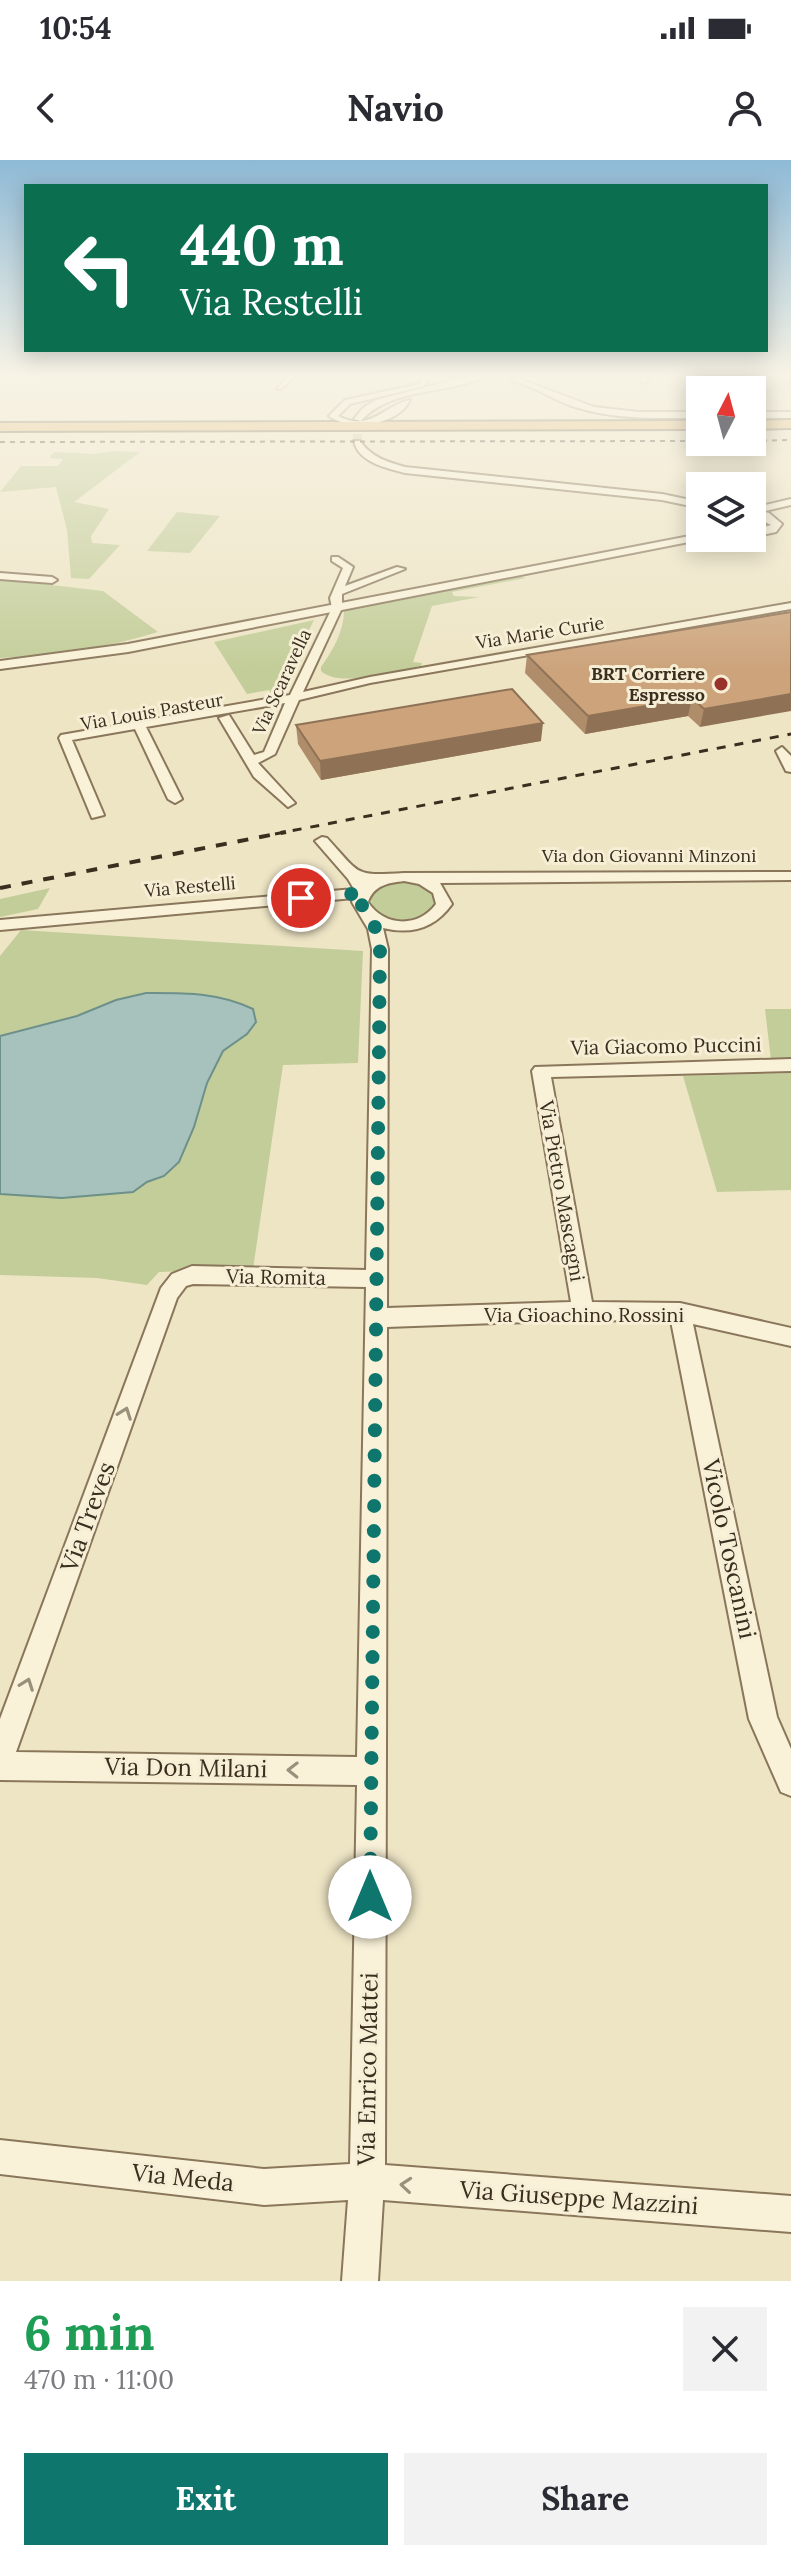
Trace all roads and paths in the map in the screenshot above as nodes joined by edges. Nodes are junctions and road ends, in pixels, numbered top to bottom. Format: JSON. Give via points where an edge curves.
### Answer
{"nodes":[{"id":1,"x":433,"y":473,"type":"edge"},
{"id":2,"x":652,"y":496,"type":"junction"},
{"id":3,"x":686,"y":502,"type":"edge"},
{"id":4,"x":791,"y":504,"type":"edge"},
{"id":5,"x":686,"y":507,"type":"edge"},
{"id":6,"x":766,"y":508,"type":"edge"},
{"id":7,"x":766,"y":518,"type":"edge"},
{"id":8,"x":776,"y":523,"type":"junction"},
{"id":9,"x":766,"y":531,"type":"edge"},
{"id":10,"x":686,"y":535,"type":"edge"},
{"id":11,"x":766,"y":535,"type":"edge"},
{"id":12,"x":788,"y":536,"type":"edge"},
{"id":13,"x":686,"y":539,"type":"edge"},
{"id":14,"x":670,"y":542,"type":"junction"},
{"id":15,"x":335,"y":559,"type":"dead end"},
{"id":16,"x":400,"y":569,"type":"dead end"},
{"id":17,"x":0,"y":576,"type":"edge"},
{"id":18,"x":52,"y":580,"type":"dead end"},
{"id":19,"x":338,"y":592,"type":"junction"},
{"id":20,"x":791,"y":606,"type":"edge"},
{"id":21,"x":337,"y":608,"type":"junction"},
{"id":22,"x":0,"y":665,"type":"edge"},
{"id":23,"x":310,"y":667,"type":"junction"},
{"id":24,"x":370,"y":680,"type":"junction"},
{"id":25,"x":332,"y":682,"type":"junction"},
{"id":26,"x":294,"y":697,"type":"junction"},
{"id":27,"x":227,"y":715,"type":"junction"},
{"id":28,"x":141,"y":728,"type":"junction"},
{"id":29,"x":782,"y":751,"type":"dead end"},
{"id":30,"x":251,"y":761,"type":"junction"},
{"id":31,"x":791,"y":768,"type":"edge"},
{"id":32,"x":175,"y":799,"type":"dead end"},
{"id":33,"x":288,"y":803,"type":"dead end"},
{"id":34,"x":97,"y":815,"type":"dead end"},
{"id":35,"x":322,"y":841,"type":"dead end"},
{"id":36,"x":791,"y":876,"type":"edge"},
{"id":37,"x":355,"y":877,"type":"junction"},
{"id":38,"x":506,"y":878,"type":"junction"},
{"id":39,"x":419,"y":879,"type":"junction"},
{"id":40,"x":380,"y":880,"type":"junction"},
{"id":41,"x":363,"y":893,"type":"junction"},
{"id":42,"x":444,"y":904,"type":"junction"},
{"id":43,"x":368,"y":916,"type":"junction"},
{"id":44,"x":0,"y":925,"type":"edge"},
{"id":45,"x":410,"y":926,"type":"junction"},
{"id":46,"x":380,"y":949,"type":"junction"},
{"id":47,"x":791,"y":1065,"type":"edge"},
{"id":48,"x":541,"y":1071,"type":"joint"},
{"id":49,"x":375,"y":1279,"type":"junction"},
{"id":50,"x":179,"y":1280,"type":"joint"},
{"id":51,"x":583,"y":1311,"type":"junction"},
{"id":52,"x":680,"y":1312,"type":"junction"},
{"id":53,"x":374,"y":1318,"type":"junction"},
{"id":54,"x":791,"y":1337,"type":"edge"},
{"id":55,"x":0,"y":1757,"type":"edge"},
{"id":56,"x":0,"y":1766,"type":"edge"},
{"id":57,"x":371,"y":1771,"type":"junction"},
{"id":58,"x":791,"y":1782,"type":"edge"},
{"id":59,"x":0,"y":2157,"type":"edge"},
{"id":60,"x":367,"y":2181,"type":"junction"},
{"id":61,"x":791,"y":2214,"type":"edge"},
{"id":62,"x":360,"y":2281,"type":"edge"}],
"edges":[{"from":1,"to":2,"type":"street"},
{"from":2,"to":3,"type":"street"},
{"from":2,"to":5,"type":"street"},
{"from":4,"to":6,"type":"street"},
{"from":4,"to":8,"type":"street"},
{"from":7,"to":8,"type":"street"},
{"from":8,"to":9,"type":"street"},
{"from":8,"to":12,"type":"street"},
{"from":10,"to":14,"type":"street"},
{"from":11,"to":12,"type":"street"},
{"from":13,"to":14,"type":"street"},
{"from":14,"to":21,"type":"street"},
{"from":15,"to":19,"type":"street","via":[[348,567]]},
{"from":16,"to":19,"type":"street"},
{"from":17,"to":18,"type":"street"},
{"from":19,"to":21,"type":"street"},
{"from":20,"to":24,"type":"street","name":"Via Marie Curie"},
{"from":21,"to":22,"type":"street","via":[[106,652]]},
{"from":21,"to":23,"type":"street","name":"Via Scaravella"},
{"from":23,"to":25,"type":"street"},
{"from":23,"to":26,"type":"street","name":"Via Scaravella"},
{"from":24,"to":25,"type":"street"},
{"from":24,"to":26,"type":"street","name":"Via Marie Curie"},
{"from":25,"to":26,"type":"street"},
{"from":26,"to":27,"type":"street","name":"Via Louis Pasteur"},
{"from":26,"to":30,"type":"street","name":"Via Scaravella","via":[[269,754]]},
{"from":27,"to":28,"type":"street","name":"Via Louis Pasteur"},
{"from":27,"to":30,"type":"street"},
{"from":28,"to":32,"type":"street"},
{"from":28,"to":34,"type":"street","name":"Via Louis Pasteur","via":[[68,745]]},
{"from":29,"to":31,"type":"street"},
{"from":30,"to":33,"type":"street"},
{"from":35,"to":37,"type":"street"},
{"from":36,"to":38,"type":"street","name":"Via don Giovanni Minzoni"},
{"from":37,"to":40,"type":"street"},
{"from":37,"to":41,"type":"street"},
{"from":38,"to":39,"type":"street","name":"Via don Giovanni Minzoni"},
{"from":38,"to":42,"type":"street","name":"Via don Giovanni Minzoni","via":[[461,885]]},
{"from":39,"to":40,"type":"street"},
{"from":39,"to":42,"type":"street","via":[[439,890]]},
{"from":40,"to":41,"type":"street"},
{"from":41,"to":43,"type":"street","via":[[360,902]]},
{"from":41,"to":44,"type":"street","name":"Via Restelli"},
{"from":42,"to":45,"type":"street","via":[[432,919]]},
{"from":43,"to":45,"type":"street","via":[[384,924]]},
{"from":43,"to":46,"type":"street","name":"Via Enrico Mattei"},
{"from":45,"to":46,"type":"street","via":[[391,932]]},
{"from":46,"to":49,"type":"street","name":"Via Enrico Mattei"},
{"from":47,"to":48,"type":"street","name":"Via Giacomo Puccini"},
{"from":48,"to":51,"type":"street","name":"Via Pietro Mascagni"},
{"from":49,"to":50,"type":"street","name":"Via Romita","via":[[192,1275]]},
{"from":49,"to":53,"type":"street","name":"Via Enrico Mattei"},
{"from":55,"to":50,"type":"street","name":"Via Treves","one_way":true,"via":[[168,1294]]},
{"from":51,"to":52,"type":"street","name":"Via Gioachino Rossini"},
{"from":51,"to":53,"type":"street","name":"Via Gioachino Rossini"},
{"from":52,"to":54,"type":"street","name":"Via Gioachino Rossini"},
{"from":52,"to":58,"type":"street","name":"Vicolo Toscanini","via":[[763,1719]]},
{"from":53,"to":57,"type":"street","name":"Via Enrico Mattei"},
{"from":57,"to":56,"type":"street","name":"Via Don Milani","one_way":true},
{"from":57,"to":60,"type":"street","name":"Via Enrico Mattei"},
{"from":59,"to":60,"type":"street","name":"Via Meda","via":[[264,2187]]},
{"from":61,"to":60,"type":"street","name":"Via Giuseppe Mazzini","one_way":true},
{"from":60,"to":62,"type":"street","name":"Via Enrico Mattei"}]}
